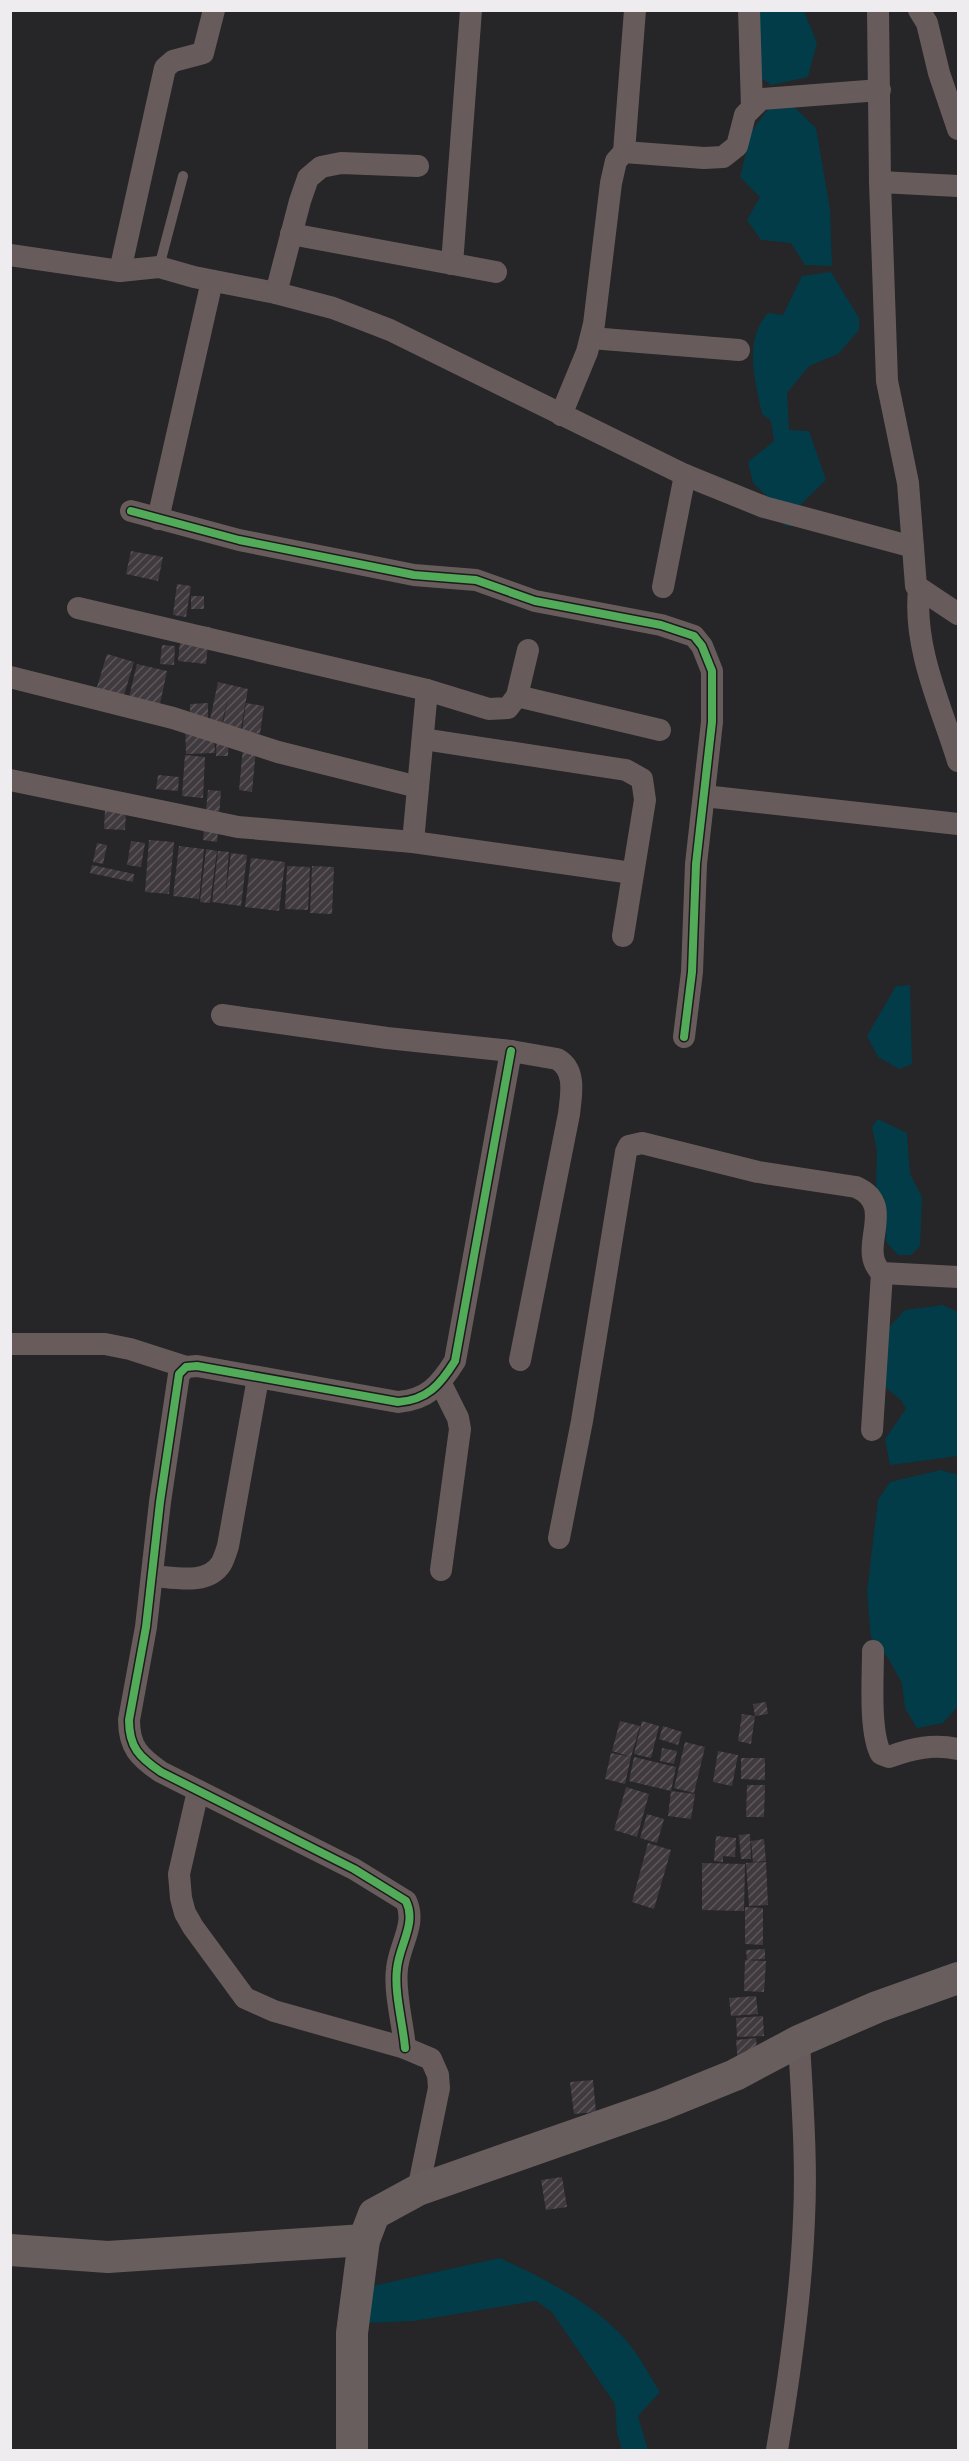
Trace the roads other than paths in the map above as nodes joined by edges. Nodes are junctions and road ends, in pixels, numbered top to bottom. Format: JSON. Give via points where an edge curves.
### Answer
{"nodes":[{"id":1,"x":214,"y":10,"type":"edge"},
{"id":2,"x":471,"y":10,"type":"edge"},
{"id":3,"x":635,"y":10,"type":"edge"},
{"id":4,"x":749,"y":10,"type":"edge"},
{"id":5,"x":878,"y":10,"type":"edge"},
{"id":6,"x":919,"y":10,"type":"edge"},
{"id":7,"x":880,"y":90,"type":"junction"},
{"id":8,"x":752,"y":107,"type":"junction"},
{"id":9,"x":958,"y":129,"type":"edge"},
{"id":10,"x":624,"y":152,"type":"junction"},
{"id":11,"x":418,"y":166,"type":"dead end"},
{"id":12,"x":183,"y":176,"type":"dead end"},
{"id":13,"x":880,"y":182,"type":"junction"},
{"id":14,"x":958,"y":186,"type":"edge"},
{"id":15,"x":291,"y":234,"type":"junction"},
{"id":16,"x":10,"y":255,"type":"edge"},
{"id":17,"x":452,"y":264,"type":"junction"},
{"id":18,"x":159,"y":267,"type":"junction"},
{"id":19,"x":120,"y":271,"type":"junction"},
{"id":20,"x":496,"y":272,"type":"dead end"},
{"id":21,"x":212,"y":281,"type":"junction"},
{"id":22,"x":276,"y":293,"type":"junction"},
{"id":23,"x":591,"y":338,"type":"junction"},
{"id":24,"x":739,"y":350,"type":"dead end"},
{"id":25,"x":561,"y":415,"type":"junction"},
{"id":26,"x":686,"y":475,"type":"junction"},
{"id":27,"x":131,"y":511,"type":"dead end"},
{"id":28,"x":158,"y":519,"type":"junction"},
{"id":29,"x":913,"y":547,"type":"junction"},
{"id":30,"x":663,"y":587,"type":"dead end"},
{"id":31,"x":919,"y":590,"type":"junction"},
{"id":32,"x":78,"y":608,"type":"dead end"},
{"id":33,"x":958,"y":614,"type":"edge"},
{"id":34,"x":528,"y":650,"type":"dead end"},
{"id":35,"x":10,"y":677,"type":"edge"},
{"id":36,"x":427,"y":690,"type":"junction"},
{"id":37,"x":517,"y":696,"type":"junction"},
{"id":38,"x":660,"y":730,"type":"dead end"},
{"id":39,"x":423,"y":739,"type":"junction"},
{"id":40,"x":958,"y":761,"type":"edge"},
{"id":41,"x":10,"y":780,"type":"edge"},
{"id":42,"x":418,"y":787,"type":"junction"},
{"id":43,"x":704,"y":796,"type":"junction"},
{"id":44,"x":958,"y":824,"type":"edge"},
{"id":45,"x":413,"y":842,"type":"junction"},
{"id":46,"x":632,"y":873,"type":"junction"},
{"id":47,"x":623,"y":936,"type":"dead end"},
{"id":48,"x":222,"y":1015,"type":"dead end"},
{"id":49,"x":684,"y":1037,"type":"dead end"},
{"id":50,"x":511,"y":1051,"type":"junction"},
{"id":51,"x":882,"y":1273,"type":"junction"},
{"id":52,"x":958,"y":1277,"type":"edge"},
{"id":53,"x":10,"y":1344,"type":"edge"},
{"id":54,"x":520,"y":1360,"type":"dead end"},
{"id":55,"x":186,"y":1367,"type":"junction"},
{"id":56,"x":258,"y":1378,"type":"junction"},
{"id":57,"x":441,"y":1384,"type":"junction"},
{"id":58,"x":872,"y":1430,"type":"dead end"},
{"id":59,"x":560,"y":1538,"type":"dead end"},
{"id":60,"x":441,"y":1570,"type":"dead end"},
{"id":61,"x":152,"y":1576,"type":"junction"},
{"id":62,"x":873,"y":1651,"type":"dead end"},
{"id":63,"x":958,"y":1749,"type":"edge"},
{"id":64,"x":198,"y":1791,"type":"junction"},
{"id":65,"x":958,"y":1978,"type":"edge"},
{"id":66,"x":799,"y":2041,"type":"junction"},
{"id":67,"x":405,"y":2048,"type":"junction"},
{"id":68,"x":418,"y":2190,"type":"junction"},
{"id":69,"x":363,"y":2248,"type":"junction"},
{"id":70,"x":10,"y":2250,"type":"edge"},
{"id":71,"x":352,"y":2451,"type":"edge"},
{"id":72,"x":777,"y":2451,"type":"edge"}],
"edges":[{"from":1,"to":19,"type":"street","via":[[203,53],[173,61],[165,68]]},
{"from":2,"to":17,"type":"street"},
{"from":3,"to":10,"type":"street"},
{"from":4,"to":8,"type":"street"},
{"from":5,"to":7,"type":"street"},
{"from":6,"to":9,"type":"street","via":[[927,23]]},
{"from":7,"to":8,"type":"street","via":[[760,99]]},
{"from":7,"to":13,"type":"street"},
{"from":8,"to":10,"type":"street","via":[[745,115],[737,146],[723,157]]},
{"from":10,"to":23,"type":"street","via":[[616,161],[611,183]]},
{"from":11,"to":15,"type":"street","via":[[341,163],[321,167],[308,178]]},
{"from":12,"to":18,"type":"lane"},
{"from":13,"to":14,"type":"street"},
{"from":13,"to":29,"type":"street","via":[[887,381],[908,483]]},
{"from":15,"to":17,"type":"street"},
{"from":15,"to":22,"type":"street"},
{"from":16,"to":19,"type":"street"},
{"from":17,"to":20,"type":"street"},
{"from":18,"to":19,"type":"street"},
{"from":18,"to":21,"type":"street"},
{"from":21,"to":22,"type":"street"},
{"from":21,"to":28,"type":"street"},
{"from":22,"to":25,"type":"street","via":[[333,308],[390,330]]},
{"from":23,"to":24,"type":"street"},
{"from":23,"to":25,"type":"street"},
{"from":25,"to":26,"type":"street"},
{"from":26,"to":29,"type":"street","via":[[764,507]]},
{"from":26,"to":30,"type":"street"},
{"from":27,"to":28,"type":"street"},
{"from":28,"to":43,"type":"street","via":[[239,540],[414,575],[476,579],[534,601],[661,625],[694,636],[712,671],[712,722]]},
{"from":29,"to":31,"type":"street"},
{"from":31,"to":33,"type":"street"},
{"from":31,"to":40,"type":"street","via":[[917,607],[925,659]]},
{"from":32,"to":36,"type":"street"},
{"from":34,"to":37,"type":"street"},
{"from":35,"to":42,"type":"street"},
{"from":36,"to":37,"type":"street","via":[[489,709],[508,708]]},
{"from":36,"to":39,"type":"street"},
{"from":37,"to":38,"type":"street"},
{"from":39,"to":42,"type":"street"},
{"from":39,"to":46,"type":"street","via":[[626,770],[642,780],[645,800]]},
{"from":41,"to":45,"type":"street","via":[[238,827]]},
{"from":42,"to":45,"type":"street"},
{"from":43,"to":44,"type":"street"},
{"from":43,"to":49,"type":"street"},
{"from":45,"to":46,"type":"street"},
{"from":46,"to":47,"type":"street"},
{"from":48,"to":50,"type":"street"},
{"from":50,"to":54,"type":"street","via":[[564,1062],[569,1068],[571,1086],[569,1114]]},
{"from":50,"to":57,"type":"street","via":[[455,1361]]},
{"from":51,"to":52,"type":"street"},
{"from":51,"to":58,"type":"street"},
{"from":51,"to":59,"type":"street","via":[[873,1256],[876,1216],[874,1199],[868,1192],[758,1172],[642,1143],[629,1146]]},
{"from":53,"to":55,"type":"street","via":[[105,1344]]},
{"from":55,"to":56,"type":"street"},
{"from":55,"to":61,"type":"street","via":[[178,1374]]},
{"from":56,"to":57,"type":"street","via":[[398,1402],[424,1397]]},
{"from":56,"to":61,"type":"street","via":[[228,1546],[220,1564],[212,1574],[200,1578]]},
{"from":57,"to":60,"type":"street","via":[[460,1429]]},
{"from":61,"to":64,"type":"street","via":[[129,1735],[145,1761]]},
{"from":62,"to":63,"type":"street","via":[[875,1726],[881,1754],[889,1757],[928,1747]]},
{"from":64,"to":67,"type":"street","via":[[354,1869],[406,1901],[410,1915],[397,1967]]},
{"from":64,"to":67,"type":"street","via":[[179,1874],[181,1898],[185,1914],[245,1998],[274,2011]]},
{"from":65,"to":66,"type":"main road"},
{"from":66,"to":68,"type":"main road","via":[[735,2075],[661,2105]]},
{"from":66,"to":72,"type":"street","via":[[805,2144],[804,2219],[795,2324]]},
{"from":67,"to":68,"type":"street","via":[[431,2059],[438,2075],[439,2088]]},
{"from":68,"to":69,"type":"main road","via":[[374,2214]]},
{"from":69,"to":70,"type":"main road","via":[[108,2258]]},
{"from":69,"to":71,"type":"main road","via":[[352,2333]]}]}
